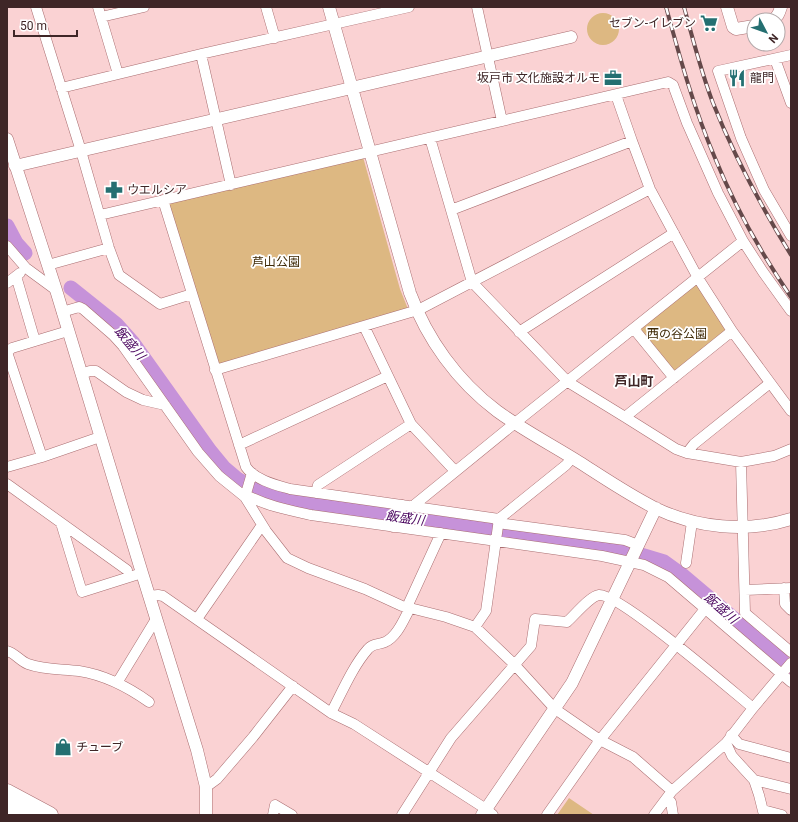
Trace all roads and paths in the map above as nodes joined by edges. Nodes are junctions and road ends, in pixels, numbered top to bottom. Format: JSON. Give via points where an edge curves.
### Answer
{"nodes":[{"id":1,"x":36,"y":7,"type":"edge"},
{"id":2,"x":144,"y":7,"type":"edge"},
{"id":3,"x":266,"y":7,"type":"edge"},
{"id":4,"x":329,"y":7,"type":"edge"},
{"id":5,"x":409,"y":7,"type":"edge"},
{"id":6,"x":477,"y":7,"type":"edge"},
{"id":7,"x":727,"y":7,"type":"edge"},
{"id":8,"x":393,"y":9,"type":"edge"},
{"id":9,"x":99,"y":12,"type":"edge"},
{"id":10,"x":334,"y":24,"type":"junction"},
{"id":11,"x":746,"y":27,"type":"edge"},
{"id":12,"x":571,"y":37,"type":"dead end"},
{"id":13,"x":275,"y":38,"type":"junction"},
{"id":14,"x":201,"y":54,"type":"junction"},
{"id":15,"x":791,"y":55,"type":"edge"},
{"id":16,"x":487,"y":56,"type":"junction"},
{"id":17,"x":775,"y":59,"type":"junction"},
{"id":18,"x":118,"y":74,"type":"junction"},
{"id":19,"x":61,"y":88,"type":"junction"},
{"id":20,"x":351,"y":88,"type":"junction"},
{"id":21,"x":616,"y":95,"type":"junction"},
{"id":22,"x":791,"y":103,"type":"edge"},
{"id":23,"x":215,"y":119,"type":"junction"},
{"id":24,"x":502,"y":121,"type":"junction"},
{"id":25,"x":430,"y":138,"type":"junction"},
{"id":26,"x":7,"y":139,"type":"edge"},
{"id":27,"x":632,"y":142,"type":"junction"},
{"id":28,"x":81,"y":151,"type":"junction"},
{"id":29,"x":370,"y":152,"type":"junction"},
{"id":30,"x":15,"y":166,"type":"junction"},
{"id":31,"x":231,"y":184,"type":"junction"},
{"id":32,"x":650,"y":189,"type":"junction"},
{"id":33,"x":163,"y":200,"type":"junction"},
{"id":34,"x":451,"y":210,"type":"junction"},
{"id":35,"x":100,"y":215,"type":"junction"},
{"id":36,"x":674,"y":233,"type":"junction"},
{"id":37,"x":791,"y":236,"type":"edge"},
{"id":38,"x":744,"y":242,"type":"junction"},
{"id":39,"x":7,"y":246,"type":"edge"},
{"id":40,"x":109,"y":248,"type":"junction"},
{"id":41,"x":48,"y":265,"type":"junction"},
{"id":42,"x":26,"y":268,"type":"junction"},
{"id":43,"x":16,"y":276,"type":"junction"},
{"id":44,"x":698,"y":278,"type":"junction"},
{"id":45,"x":472,"y":282,"type":"junction"},
{"id":46,"x":7,"y":283,"type":"edge"},
{"id":47,"x":56,"y":290,"type":"junction"},
{"id":48,"x":192,"y":294,"type":"junction"},
{"id":49,"x":416,"y":310,"type":"junction"},
{"id":50,"x":791,"y":311,"type":"edge"},
{"id":51,"x":62,"y":312,"type":"junction"},
{"id":52,"x":364,"y":326,"type":"junction"},
{"id":53,"x":634,"y":329,"type":"junction"},
{"id":54,"x":68,"y":331,"type":"junction"},
{"id":55,"x":732,"y":331,"type":"junction"},
{"id":56,"x":519,"y":332,"type":"junction"},
{"id":57,"x":35,"y":341,"type":"junction"},
{"id":58,"x":7,"y":352,"type":"edge"},
{"id":59,"x":215,"y":370,"type":"junction"},
{"id":60,"x":81,"y":374,"type":"junction"},
{"id":61,"x":388,"y":376,"type":"junction"},
{"id":62,"x":674,"y":378,"type":"junction"},
{"id":63,"x":568,"y":382,"type":"junction"},
{"id":64,"x":770,"y":382,"type":"junction"},
{"id":65,"x":165,"y":405,"type":"junction"},
{"id":66,"x":791,"y":411,"type":"edge"},
{"id":67,"x":625,"y":416,"type":"junction"},
{"id":68,"x":515,"y":423,"type":"junction"},
{"id":69,"x":411,"y":424,"type":"junction"},
{"id":70,"x":100,"y":437,"type":"junction"},
{"id":71,"x":239,"y":445,"type":"junction"},
{"id":72,"x":791,"y":449,"type":"edge"},
{"id":73,"x":686,"y":452,"type":"junction"},
{"id":74,"x":42,"y":457,"type":"junction"},
{"id":75,"x":572,"y":458,"type":"junction"},
{"id":76,"x":741,"y":462,"type":"junction"},
{"id":77,"x":7,"y":467,"type":"edge"},
{"id":78,"x":456,"y":471,"type":"junction"},
{"id":79,"x":252,"y":473,"type":"junction"},
{"id":80,"x":7,"y":484,"type":"edge"},
{"id":81,"x":316,"y":492,"type":"junction"},
{"id":82,"x":246,"y":495,"type":"junction"},
{"id":83,"x":405,"y":507,"type":"junction"},
{"id":84,"x":656,"y":508,"type":"junction"},
{"id":85,"x":791,"y":519,"type":"edge"},
{"id":86,"x":498,"y":522,"type":"junction"},
{"id":87,"x":692,"y":522,"type":"junction"},
{"id":88,"x":61,"y":523,"type":"junction"},
{"id":89,"x":262,"y":525,"type":"junction"},
{"id":90,"x":394,"y":526,"type":"junction"},
{"id":91,"x":743,"y":527,"type":"junction"},
{"id":92,"x":441,"y":533,"type":"junction"},
{"id":93,"x":496,"y":540,"type":"junction"},
{"id":94,"x":638,"y":546,"type":"junction"},
{"id":95,"x":631,"y":560,"type":"junction"},
{"id":96,"x":686,"y":563,"type":"dead end"},
{"id":97,"x":127,"y":570,"type":"dead end"},
{"id":98,"x":142,"y":573,"type":"junction"},
{"id":99,"x":788,"y":588,"type":"edge"},
{"id":100,"x":745,"y":590,"type":"junction"},
{"id":101,"x":149,"y":596,"type":"junction"},
{"id":102,"x":613,"y":599,"type":"junction"},
{"id":103,"x":408,"y":608,"type":"junction"},
{"id":104,"x":705,"y":609,"type":"junction"},
{"id":105,"x":791,"y":610,"type":"edge"},
{"id":106,"x":197,"y":619,"type":"junction"},
{"id":107,"x":156,"y":620,"type":"junction"},
{"id":108,"x":475,"y":627,"type":"junction"},
{"id":109,"x":677,"y":645,"type":"junction"},
{"id":110,"x":7,"y":651,"type":"edge"},
{"id":111,"x":791,"y":652,"type":"edge"},
{"id":112,"x":791,"y":663,"type":"edge"},
{"id":113,"x":514,"y":664,"type":"junction"},
{"id":114,"x":783,"y":673,"type":"junction"},
{"id":115,"x":791,"y":682,"type":"edge"},
{"id":116,"x":117,"y":683,"type":"junction"},
{"id":117,"x":293,"y":686,"type":"junction"},
{"id":118,"x":148,"y":702,"type":"dead end"},
{"id":119,"x":753,"y":708,"type":"junction"},
{"id":120,"x":554,"y":709,"type":"junction"},
{"id":121,"x":331,"y":713,"type":"junction"},
{"id":122,"x":729,"y":739,"type":"junction"},
{"id":123,"x":600,"y":740,"type":"junction"},
{"id":124,"x":791,"y":758,"type":"edge"},
{"id":125,"x":429,"y":772,"type":"junction"},
{"id":126,"x":754,"y":780,"type":"junction"},
{"id":127,"x":206,"y":787,"type":"junction"},
{"id":128,"x":791,"y":789,"type":"edge"},
{"id":129,"x":672,"y":790,"type":"junction"},
{"id":130,"x":7,"y":792,"type":"edge"},
{"id":131,"x":670,"y":802,"type":"dead end"},
{"id":132,"x":7,"y":806,"type":"edge"},
{"id":133,"x":487,"y":813,"type":"edge"},
{"id":134,"x":763,"y":813,"type":"edge"},
{"id":135,"x":24,"y":815,"type":"edge"},
{"id":136,"x":50,"y":815,"type":"edge"},
{"id":137,"x":206,"y":815,"type":"edge"},
{"id":138,"x":273,"y":815,"type":"edge"},
{"id":139,"x":292,"y":815,"type":"edge"},
{"id":140,"x":402,"y":815,"type":"edge"},
{"id":141,"x":547,"y":815,"type":"edge"},
{"id":142,"x":654,"y":815,"type":"edge"},
{"id":143,"x":673,"y":815,"type":"edge"},
{"id":144,"x":782,"y":815,"type":"edge"}],
"edges":[{"from":1,"to":19,"type":"street"},
{"from":2,"to":9,"type":"street"},
{"from":3,"to":13,"type":"street"},
{"from":4,"to":10,"type":"street"},
{"from":5,"to":8,"type":"street"},
{"from":6,"to":16,"type":"street"},
{"from":7,"to":11,"type":"street","via":[[734,28]]},
{"from":8,"to":10,"type":"street"},
{"from":9,"to":18,"type":"street"},
{"from":10,"to":13,"type":"street"},
{"from":10,"to":20,"type":"street"},
{"from":12,"to":16,"type":"street"},
{"from":13,"to":14,"type":"street"},
{"from":14,"to":18,"type":"street"},
{"from":14,"to":23,"type":"street"},
{"from":15,"to":17,"type":"street"},
{"from":16,"to":20,"type":"street"},
{"from":16,"to":24,"type":"street"},
{"from":17,"to":22,"type":"street"},
{"from":17,"to":37,"type":"street","via":[[718,71],[741,138],[764,190]]},
{"from":18,"to":19,"type":"street"},
{"from":19,"to":28,"type":"street"},
{"from":20,"to":23,"type":"street"},
{"from":20,"to":29,"type":"street"},
{"from":21,"to":24,"type":"street"},
{"from":21,"to":27,"type":"street"},
{"from":21,"to":38,"type":"street","via":[[668,82],[673,85],[709,175]]},
{"from":23,"to":28,"type":"street"},
{"from":23,"to":31,"type":"street"},
{"from":24,"to":25,"type":"street"},
{"from":25,"to":29,"type":"street"},
{"from":25,"to":34,"type":"street"},
{"from":26,"to":30,"type":"street"},
{"from":27,"to":32,"type":"street"},
{"from":27,"to":34,"type":"street"},
{"from":28,"to":30,"type":"street"},
{"from":28,"to":35,"type":"street"},
{"from":29,"to":31,"type":"street"},
{"from":29,"to":49,"type":"street"},
{"from":30,"to":41,"type":"street"},
{"from":31,"to":33,"type":"street"},
{"from":32,"to":36,"type":"street"},
{"from":32,"to":45,"type":"street"},
{"from":33,"to":35,"type":"street"},
{"from":33,"to":48,"type":"street"},
{"from":34,"to":45,"type":"street"},
{"from":35,"to":40,"type":"street"},
{"from":36,"to":44,"type":"street"},
{"from":36,"to":56,"type":"street"},
{"from":38,"to":44,"type":"street"},
{"from":38,"to":50,"type":"street"},
{"from":39,"to":42,"type":"street"},
{"from":40,"to":41,"type":"street"},
{"from":40,"to":48,"type":"street","via":[[119,275],[160,304]]},
{"from":41,"to":47,"type":"street"},
{"from":42,"to":43,"type":"street"},
{"from":42,"to":47,"type":"street"},
{"from":43,"to":46,"type":"street"},
{"from":43,"to":57,"type":"street"},
{"from":44,"to":53,"type":"street"},
{"from":44,"to":55,"type":"street"},
{"from":45,"to":49,"type":"street"},
{"from":45,"to":56,"type":"street"},
{"from":47,"to":51,"type":"street"},
{"from":48,"to":59,"type":"street"},
{"from":49,"to":52,"type":"street"},
{"from":49,"to":68,"type":"street","via":[[430,336],[457,374],[485,401]]},
{"from":51,"to":54,"type":"street"},
{"from":51,"to":65,"type":"street","via":[[79,307],[113,335]]},
{"from":52,"to":59,"type":"street"},
{"from":52,"to":61,"type":"street"},
{"from":53,"to":62,"type":"street"},
{"from":53,"to":63,"type":"street"},
{"from":54,"to":57,"type":"street"},
{"from":54,"to":60,"type":"street"},
{"from":55,"to":62,"type":"street"},
{"from":55,"to":64,"type":"street"},
{"from":56,"to":63,"type":"street"},
{"from":57,"to":58,"type":"street"},
{"from":58,"to":74,"type":"street"},
{"from":59,"to":71,"type":"street"},
{"from":60,"to":65,"type":"street","via":[[96,371],[126,392],[143,400]]},
{"from":60,"to":70,"type":"street"},
{"from":61,"to":69,"type":"street"},
{"from":61,"to":71,"type":"street"},
{"from":62,"to":67,"type":"street"},
{"from":63,"to":67,"type":"street"},
{"from":63,"to":68,"type":"street"},
{"from":64,"to":66,"type":"street"},
{"from":64,"to":73,"type":"street"},
{"from":65,"to":82,"type":"street","via":[[208,464],[219,476]]},
{"from":67,"to":73,"type":"street","via":[[676,449]]},
{"from":68,"to":75,"type":"street"},
{"from":68,"to":78,"type":"street"},
{"from":69,"to":78,"type":"street"},
{"from":69,"to":81,"type":"street","via":[[318,486]]},
{"from":70,"to":74,"type":"street"},
{"from":70,"to":98,"type":"street"},
{"from":71,"to":79,"type":"street","via":[[246,467]]},
{"from":72,"to":76,"type":"street","via":[[774,456]]},
{"from":73,"to":76,"type":"street"},
{"from":74,"to":77,"type":"street"},
{"from":75,"to":84,"type":"street"},
{"from":75,"to":86,"type":"street"},
{"from":76,"to":91,"type":"street"},
{"from":78,"to":83,"type":"street"},
{"from":79,"to":81,"type":"street","via":[[278,486]]},
{"from":79,"to":82,"type":"street"},
{"from":80,"to":88,"type":"street"},
{"from":81,"to":83,"type":"street"},
{"from":82,"to":89,"type":"street"},
{"from":82,"to":90,"type":"street","via":[[292,511]]},
{"from":83,"to":86,"type":"street"},
{"from":83,"to":90,"type":"street"},
{"from":84,"to":87,"type":"street"},
{"from":84,"to":94,"type":"street"},
{"from":85,"to":91,"type":"street"},
{"from":86,"to":93,"type":"street"},
{"from":86,"to":94,"type":"street","via":[[625,540]]},
{"from":87,"to":91,"type":"street"},
{"from":87,"to":96,"type":"street"},
{"from":88,"to":97,"type":"street"},
{"from":88,"to":98,"type":"street","via":[[82,592]]},
{"from":89,"to":103,"type":"street","via":[[290,560]]},
{"from":89,"to":106,"type":"street"},
{"from":90,"to":92,"type":"street"},
{"from":91,"to":100,"type":"street"},
{"from":92,"to":93,"type":"street"},
{"from":92,"to":103,"type":"street"},
{"from":93,"to":95,"type":"street"},
{"from":93,"to":108,"type":"street","via":[[486,611]]},
{"from":94,"to":95,"type":"street"},
{"from":95,"to":102,"type":"street"},
{"from":95,"to":104,"type":"street","via":[[668,577]]},
{"from":98,"to":101,"type":"street"},
{"from":99,"to":100,"type":"street"},
{"from":99,"to":105,"type":"street","via":[[785,604]]},
{"from":100,"to":111,"type":"street","via":[[745,613]]},
{"from":101,"to":106,"type":"street","via":[[164,596]]},
{"from":101,"to":107,"type":"street"},
{"from":102,"to":109,"type":"street"},
{"from":102,"to":113,"type":"street","via":[[599,595],[593,598],[567,622],[535,619],[531,646]]},
{"from":102,"to":120,"type":"street","via":[[572,683]]},
{"from":103,"to":108,"type":"street"},
{"from":103,"to":121,"type":"street","via":[[394,635],[385,642],[368,648]]},
{"from":104,"to":109,"type":"street"},
{"from":104,"to":114,"type":"street"},
{"from":106,"to":117,"type":"street"},
{"from":107,"to":116,"type":"street"},
{"from":107,"to":127,"type":"street"},
{"from":108,"to":113,"type":"street"},
{"from":109,"to":119,"type":"street"},
{"from":109,"to":123,"type":"street"},
{"from":110,"to":116,"type":"street","via":[[26,663],[96,675]]},
{"from":112,"to":114,"type":"street"},
{"from":113,"to":120,"type":"street"},
{"from":113,"to":125,"type":"street","via":[[451,738]]},
{"from":114,"to":115,"type":"street"},
{"from":114,"to":119,"type":"street"},
{"from":116,"to":118,"type":"street"},
{"from":117,"to":121,"type":"street"},
{"from":117,"to":127,"type":"street","via":[[217,779]]},
{"from":119,"to":122,"type":"street"},
{"from":120,"to":123,"type":"street"},
{"from":120,"to":133,"type":"street"},
{"from":121,"to":125,"type":"street","via":[[354,724]]},
{"from":122,"to":124,"type":"street"},
{"from":122,"to":126,"type":"street","via":[[732,756]]},
{"from":122,"to":129,"type":"street"},
{"from":123,"to":129,"type":"street","via":[[632,757]]},
{"from":123,"to":141,"type":"street"},
{"from":125,"to":133,"type":"street"},
{"from":125,"to":140,"type":"street"},
{"from":126,"to":128,"type":"street"},
{"from":126,"to":134,"type":"street"},
{"from":127,"to":137,"type":"street"},
{"from":129,"to":142,"type":"street"},
{"from":130,"to":136,"type":"highway"},
{"from":131,"to":143,"type":"street"},
{"from":132,"to":135,"type":"highway"},
{"from":134,"to":144,"type":"street"},
{"from":138,"to":139,"type":"street","via":[[275,805]]}]}
